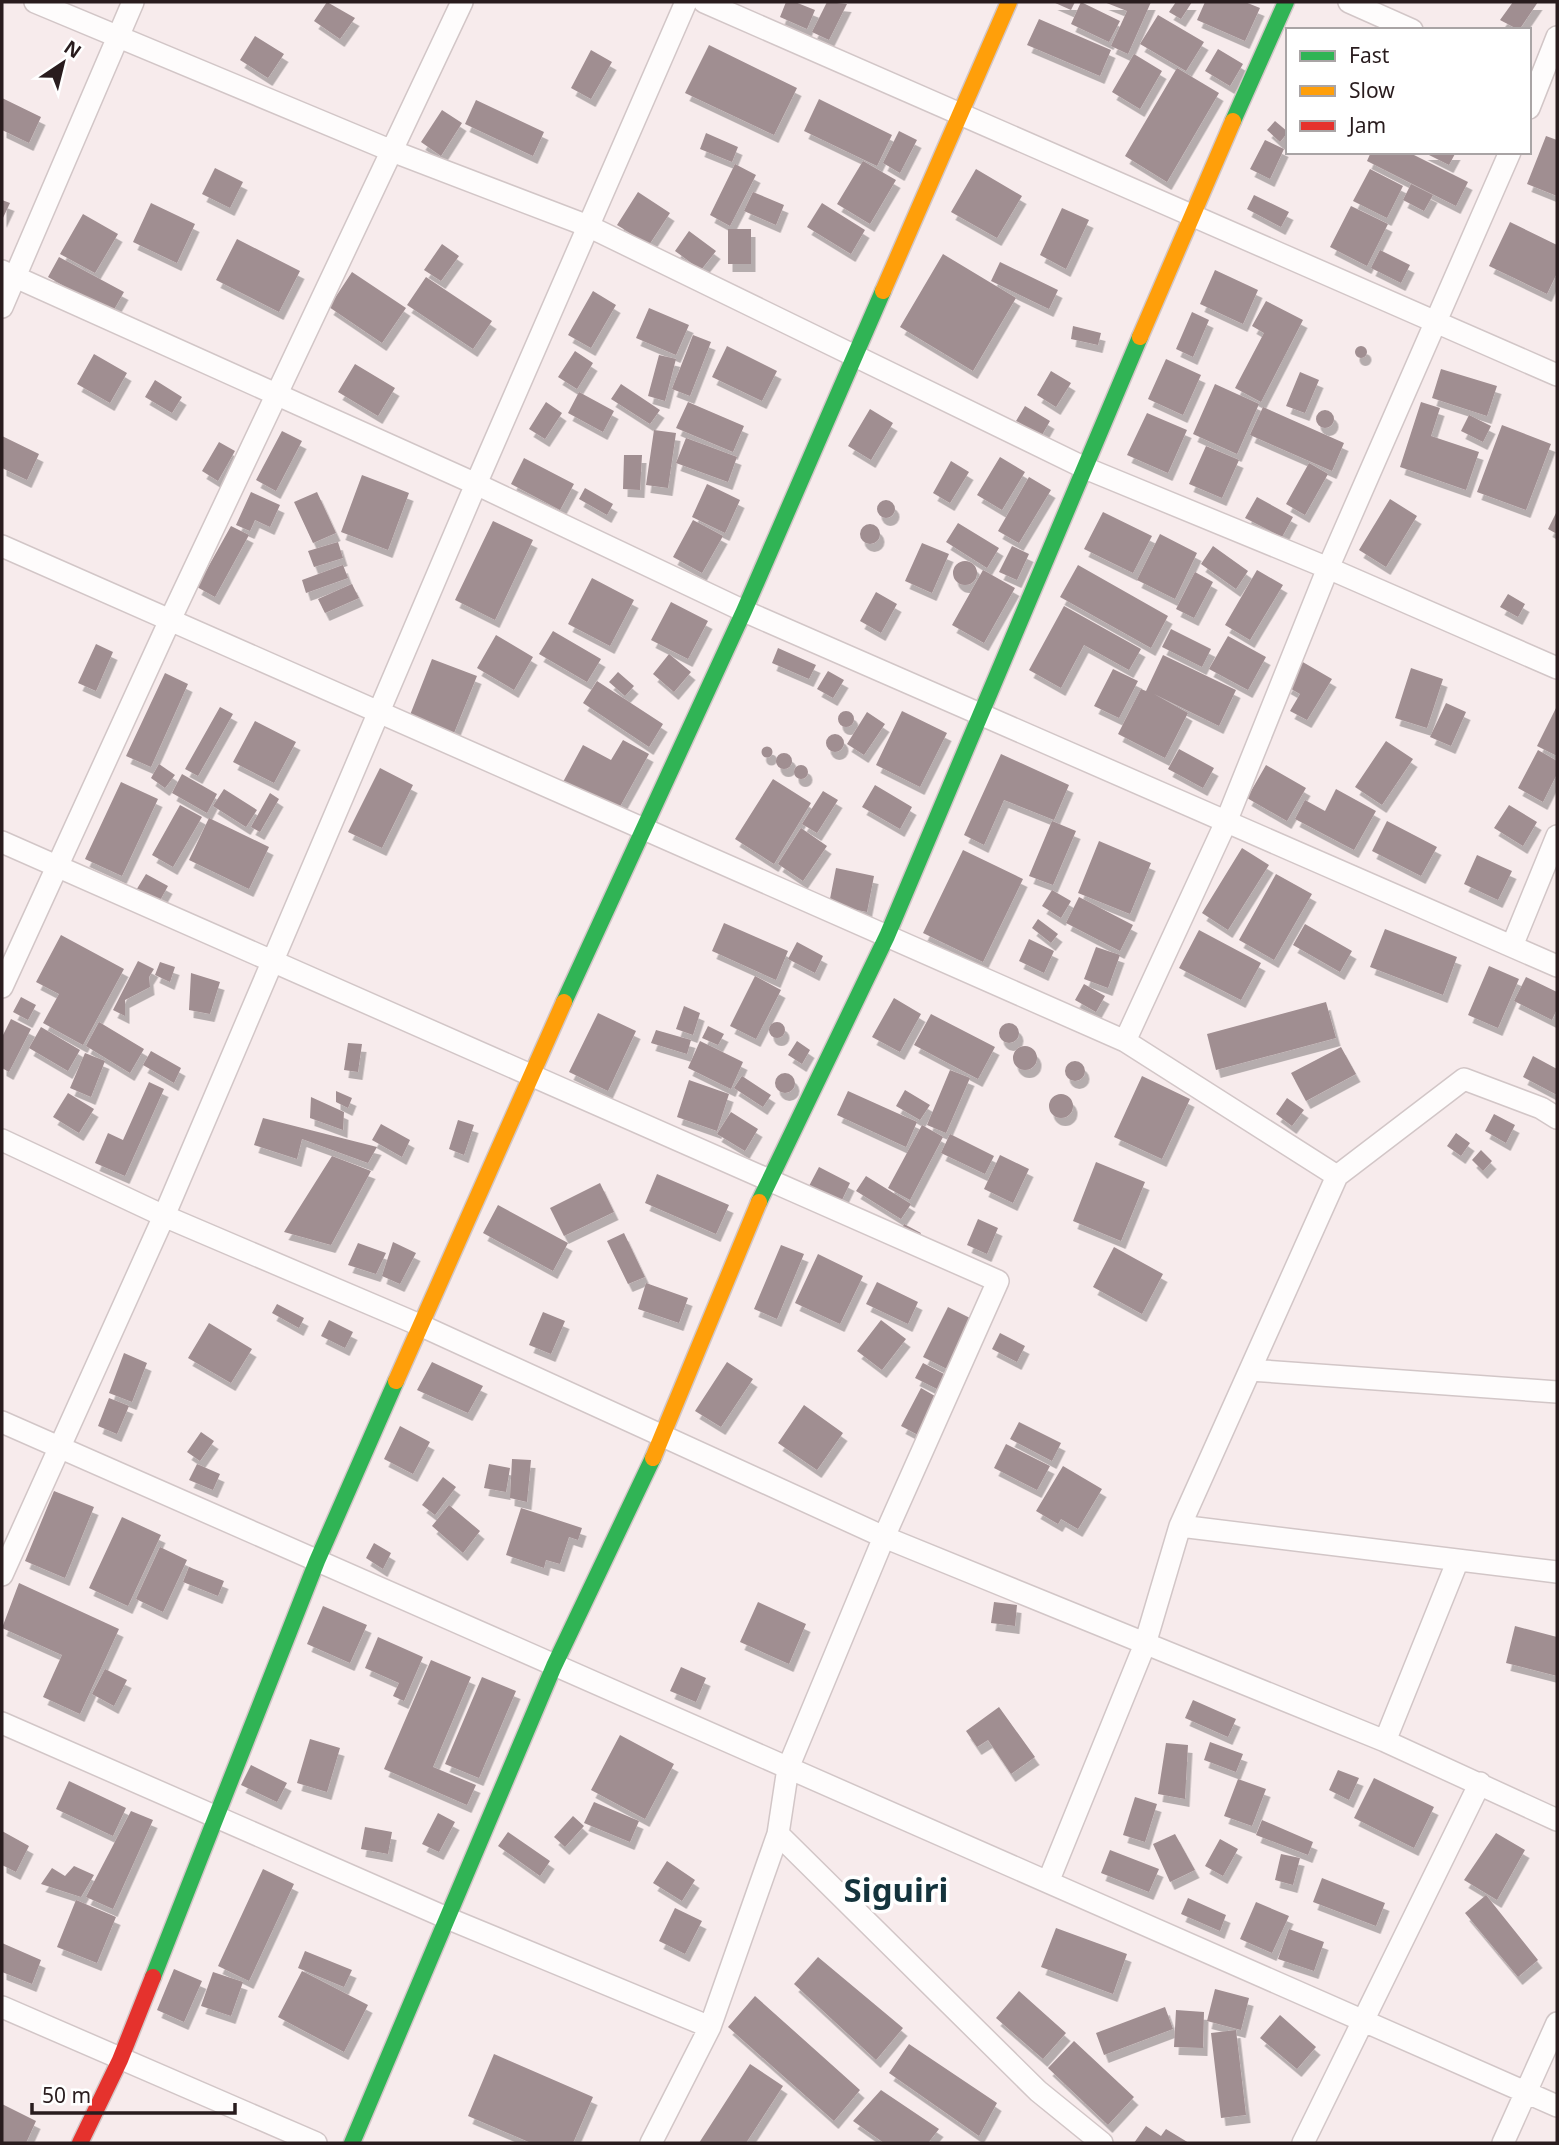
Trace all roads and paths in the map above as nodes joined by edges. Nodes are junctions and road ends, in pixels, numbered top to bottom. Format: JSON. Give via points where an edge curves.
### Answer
{"nodes":[{"id":1,"x":35,"y":2,"type":"edge"},
{"id":2,"x":133,"y":2,"type":"edge"},
{"id":3,"x":462,"y":2,"type":"edge"},
{"id":4,"x":686,"y":2,"type":"edge"},
{"id":5,"x":704,"y":2,"type":"edge"},
{"id":6,"x":1009,"y":2,"type":"edge"},
{"id":7,"x":1286,"y":2,"type":"edge"},
{"id":8,"x":1349,"y":2,"type":"edge"},
{"id":9,"x":1408,"y":28,"type":"edge"},
{"id":10,"x":1557,"y":37,"type":"edge"},
{"id":11,"x":118,"y":38,"type":"junction"},
{"id":12,"x":1542,"y":87,"type":"edge"},
{"id":13,"x":1531,"y":105,"type":"edge"},
{"id":14,"x":960,"y":116,"type":"junction"},
{"id":15,"x":391,"y":151,"type":"junction"},
{"id":16,"x":1509,"y":154,"type":"edge"},
{"id":17,"x":1191,"y":216,"type":"junction"},
{"id":18,"x":588,"y":226,"type":"junction"},
{"id":19,"x":8,"y":274,"type":"edge"},
{"id":20,"x":2,"y":307,"type":"edge"},
{"id":21,"x":1435,"y":322,"type":"junction"},
{"id":22,"x":855,"y":357,"type":"junction"},
{"id":23,"x":1557,"y":375,"type":"edge"},
{"id":24,"x":277,"y":396,"type":"junction"},
{"id":25,"x":1085,"y":468,"type":"junction"},
{"id":26,"x":476,"y":484,"type":"junction"},
{"id":27,"x":2,"y":546,"type":"edge"},
{"id":28,"x":1328,"y":568,"type":"junction"},
{"id":29,"x":744,"y":611,"type":"junction"},
{"id":30,"x":170,"y":620,"type":"junction"},
{"id":31,"x":1557,"y":668,"type":"edge"},
{"id":32,"x":381,"y":713,"type":"junction"},
{"id":33,"x":982,"y":716,"type":"junction"},
{"id":34,"x":1226,"y":822,"type":"junction"},
{"id":35,"x":644,"y":829,"type":"junction"},
{"id":36,"x":1557,"y":836,"type":"edge"},
{"id":37,"x":2,"y":842,"type":"edge"},
{"id":38,"x":56,"y":866,"type":"junction"},
{"id":39,"x":887,"y":936,"type":"junction"},
{"id":40,"x":1512,"y":946,"type":"junction"},
{"id":41,"x":271,"y":961,"type":"junction"},
{"id":42,"x":1557,"y":966,"type":"edge"},
{"id":43,"x":2,"y":987,"type":"edge"},
{"id":44,"x":1125,"y":1041,"type":"junction"},
{"id":45,"x":530,"y":1075,"type":"junction"},
{"id":46,"x":1557,"y":1118,"type":"edge"},
{"id":47,"x":2,"y":1140,"type":"edge"},
{"id":48,"x":1337,"y":1176,"type":"junction"},
{"id":49,"x":768,"y":1179,"type":"junction"},
{"id":50,"x":164,"y":1216,"type":"junction"},
{"id":51,"x":422,"y":1326,"type":"junction"},
{"id":52,"x":1250,"y":1370,"type":"junction"},
{"id":53,"x":1557,"y":1392,"type":"edge"},
{"id":54,"x":2,"y":1422,"type":"edge"},
{"id":55,"x":663,"y":1436,"type":"junction"},
{"id":56,"x":61,"y":1448,"type":"junction"},
{"id":57,"x":1180,"y":1526,"type":"junction"},
{"id":58,"x":884,"y":1536,"type":"junction"},
{"id":59,"x":1458,"y":1560,"type":"junction"},
{"id":60,"x":317,"y":1561,"type":"junction"},
{"id":61,"x":1557,"y":1572,"type":"edge"},
{"id":62,"x":2,"y":1575,"type":"edge"},
{"id":63,"x":1146,"y":1644,"type":"junction"},
{"id":64,"x":554,"y":1666,"type":"junction"},
{"id":65,"x":2,"y":1723,"type":"edge"},
{"id":66,"x":1385,"y":1741,"type":"junction"},
{"id":67,"x":788,"y":1768,"type":"junction"},
{"id":68,"x":1480,"y":1783,"type":"junction"},
{"id":69,"x":216,"y":1817,"type":"junction"},
{"id":70,"x":1557,"y":1820,"type":"edge"},
{"id":71,"x":778,"y":1834,"type":"junction"},
{"id":72,"x":1048,"y":1882,"type":"junction"},
{"id":73,"x":447,"y":1918,"type":"junction"},
{"id":74,"x":2,"y":2007,"type":"edge"},
{"id":75,"x":1363,"y":2021,"type":"junction"},
{"id":76,"x":1557,"y":2023,"type":"edge"},
{"id":77,"x":710,"y":2027,"type":"junction"},
{"id":78,"x":120,"y":2060,"type":"junction"},
{"id":79,"x":1524,"y":2091,"type":"junction"},
{"id":80,"x":1557,"y":2106,"type":"edge"},
{"id":81,"x":80,"y":2143,"type":"edge"},
{"id":82,"x":316,"y":2143,"type":"edge"},
{"id":83,"x":352,"y":2143,"type":"edge"},
{"id":84,"x":651,"y":2143,"type":"edge"},
{"id":85,"x":1102,"y":2143,"type":"edge"},
{"id":86,"x":1303,"y":2143,"type":"edge"},
{"id":87,"x":1503,"y":2143,"type":"edge"}],
"edges":[{"from":1,"to":11,"type":"street"},
{"from":2,"to":11,"type":"street"},
{"from":3,"to":15,"type":"street"},
{"from":4,"to":18,"type":"street"},
{"from":5,"to":14,"type":"street"},
{"from":6,"to":14,"type":"street"},
{"from":7,"to":17,"type":"street"},
{"from":8,"to":9,"type":"street"},
{"from":10,"to":12,"type":"street"},
{"from":11,"to":15,"type":"street"},
{"from":11,"to":19,"type":"street"},
{"from":12,"to":13,"type":"street"},
{"from":14,"to":17,"type":"street"},
{"from":14,"to":22,"type":"street"},
{"from":15,"to":18,"type":"street"},
{"from":15,"to":24,"type":"street"},
{"from":16,"to":21,"type":"street"},
{"from":17,"to":21,"type":"street"},
{"from":17,"to":25,"type":"street"},
{"from":18,"to":22,"type":"street"},
{"from":18,"to":26,"type":"street"},
{"from":19,"to":20,"type":"street"},
{"from":19,"to":24,"type":"street"},
{"from":21,"to":23,"type":"street"},
{"from":21,"to":28,"type":"street"},
{"from":22,"to":25,"type":"street"},
{"from":22,"to":29,"type":"street"},
{"from":24,"to":26,"type":"street"},
{"from":24,"to":30,"type":"street"},
{"from":25,"to":28,"type":"street"},
{"from":25,"to":33,"type":"street"},
{"from":26,"to":29,"type":"street"},
{"from":26,"to":32,"type":"street"},
{"from":27,"to":30,"type":"street"},
{"from":28,"to":31,"type":"street"},
{"from":28,"to":34,"type":"street"},
{"from":29,"to":33,"type":"street"},
{"from":29,"to":35,"type":"street"},
{"from":30,"to":32,"type":"street"},
{"from":30,"to":38,"type":"street"},
{"from":32,"to":35,"type":"street"},
{"from":32,"to":41,"type":"street"},
{"from":33,"to":34,"type":"street"},
{"from":33,"to":39,"type":"street"},
{"from":34,"to":40,"type":"street"},
{"from":34,"to":44,"type":"street"},
{"from":35,"to":39,"type":"street"},
{"from":35,"to":45,"type":"street"},
{"from":36,"to":40,"type":"street"},
{"from":37,"to":38,"type":"street"},
{"from":38,"to":41,"type":"street"},
{"from":38,"to":43,"type":"street"},
{"from":39,"to":44,"type":"street"},
{"from":39,"to":49,"type":"street"},
{"from":40,"to":42,"type":"street"},
{"from":41,"to":45,"type":"street"},
{"from":41,"to":50,"type":"street"},
{"from":44,"to":48,"type":"street"},
{"from":45,"to":49,"type":"street"},
{"from":45,"to":51,"type":"street"},
{"from":46,"to":48,"type":"street","via":[[1464,1079]]},
{"from":47,"to":50,"type":"street"},
{"from":48,"to":52,"type":"street"},
{"from":49,"to":55,"type":"street"},
{"from":49,"to":58,"type":"street","via":[[998,1281]]},
{"from":50,"to":51,"type":"street"},
{"from":50,"to":56,"type":"street"},
{"from":51,"to":55,"type":"street"},
{"from":51,"to":60,"type":"street"},
{"from":52,"to":53,"type":"street"},
{"from":52,"to":57,"type":"street"},
{"from":54,"to":56,"type":"street"},
{"from":55,"to":58,"type":"street"},
{"from":55,"to":64,"type":"street"},
{"from":56,"to":60,"type":"street"},
{"from":56,"to":62,"type":"street"},
{"from":57,"to":59,"type":"street"},
{"from":57,"to":63,"type":"street"},
{"from":58,"to":63,"type":"street"},
{"from":58,"to":67,"type":"street"},
{"from":59,"to":61,"type":"street"},
{"from":59,"to":66,"type":"street"},
{"from":60,"to":64,"type":"street"},
{"from":60,"to":69,"type":"street"},
{"from":63,"to":66,"type":"street"},
{"from":63,"to":72,"type":"street"},
{"from":64,"to":67,"type":"street"},
{"from":64,"to":73,"type":"street"},
{"from":65,"to":69,"type":"street"},
{"from":66,"to":68,"type":"street"},
{"from":67,"to":71,"type":"street"},
{"from":67,"to":72,"type":"street"},
{"from":68,"to":70,"type":"street"},
{"from":68,"to":75,"type":"street"},
{"from":69,"to":73,"type":"street"},
{"from":69,"to":78,"type":"street"},
{"from":71,"to":77,"type":"street"},
{"from":71,"to":85,"type":"street","via":[[1038,2091]]},
{"from":72,"to":75,"type":"street"},
{"from":73,"to":77,"type":"street"},
{"from":73,"to":83,"type":"street"},
{"from":74,"to":78,"type":"street"},
{"from":75,"to":79,"type":"street"},
{"from":75,"to":86,"type":"street"},
{"from":76,"to":79,"type":"street"},
{"from":77,"to":84,"type":"street"},
{"from":78,"to":81,"type":"street"},
{"from":78,"to":82,"type":"street"},
{"from":79,"to":80,"type":"street"},
{"from":79,"to":87,"type":"street"}]}
